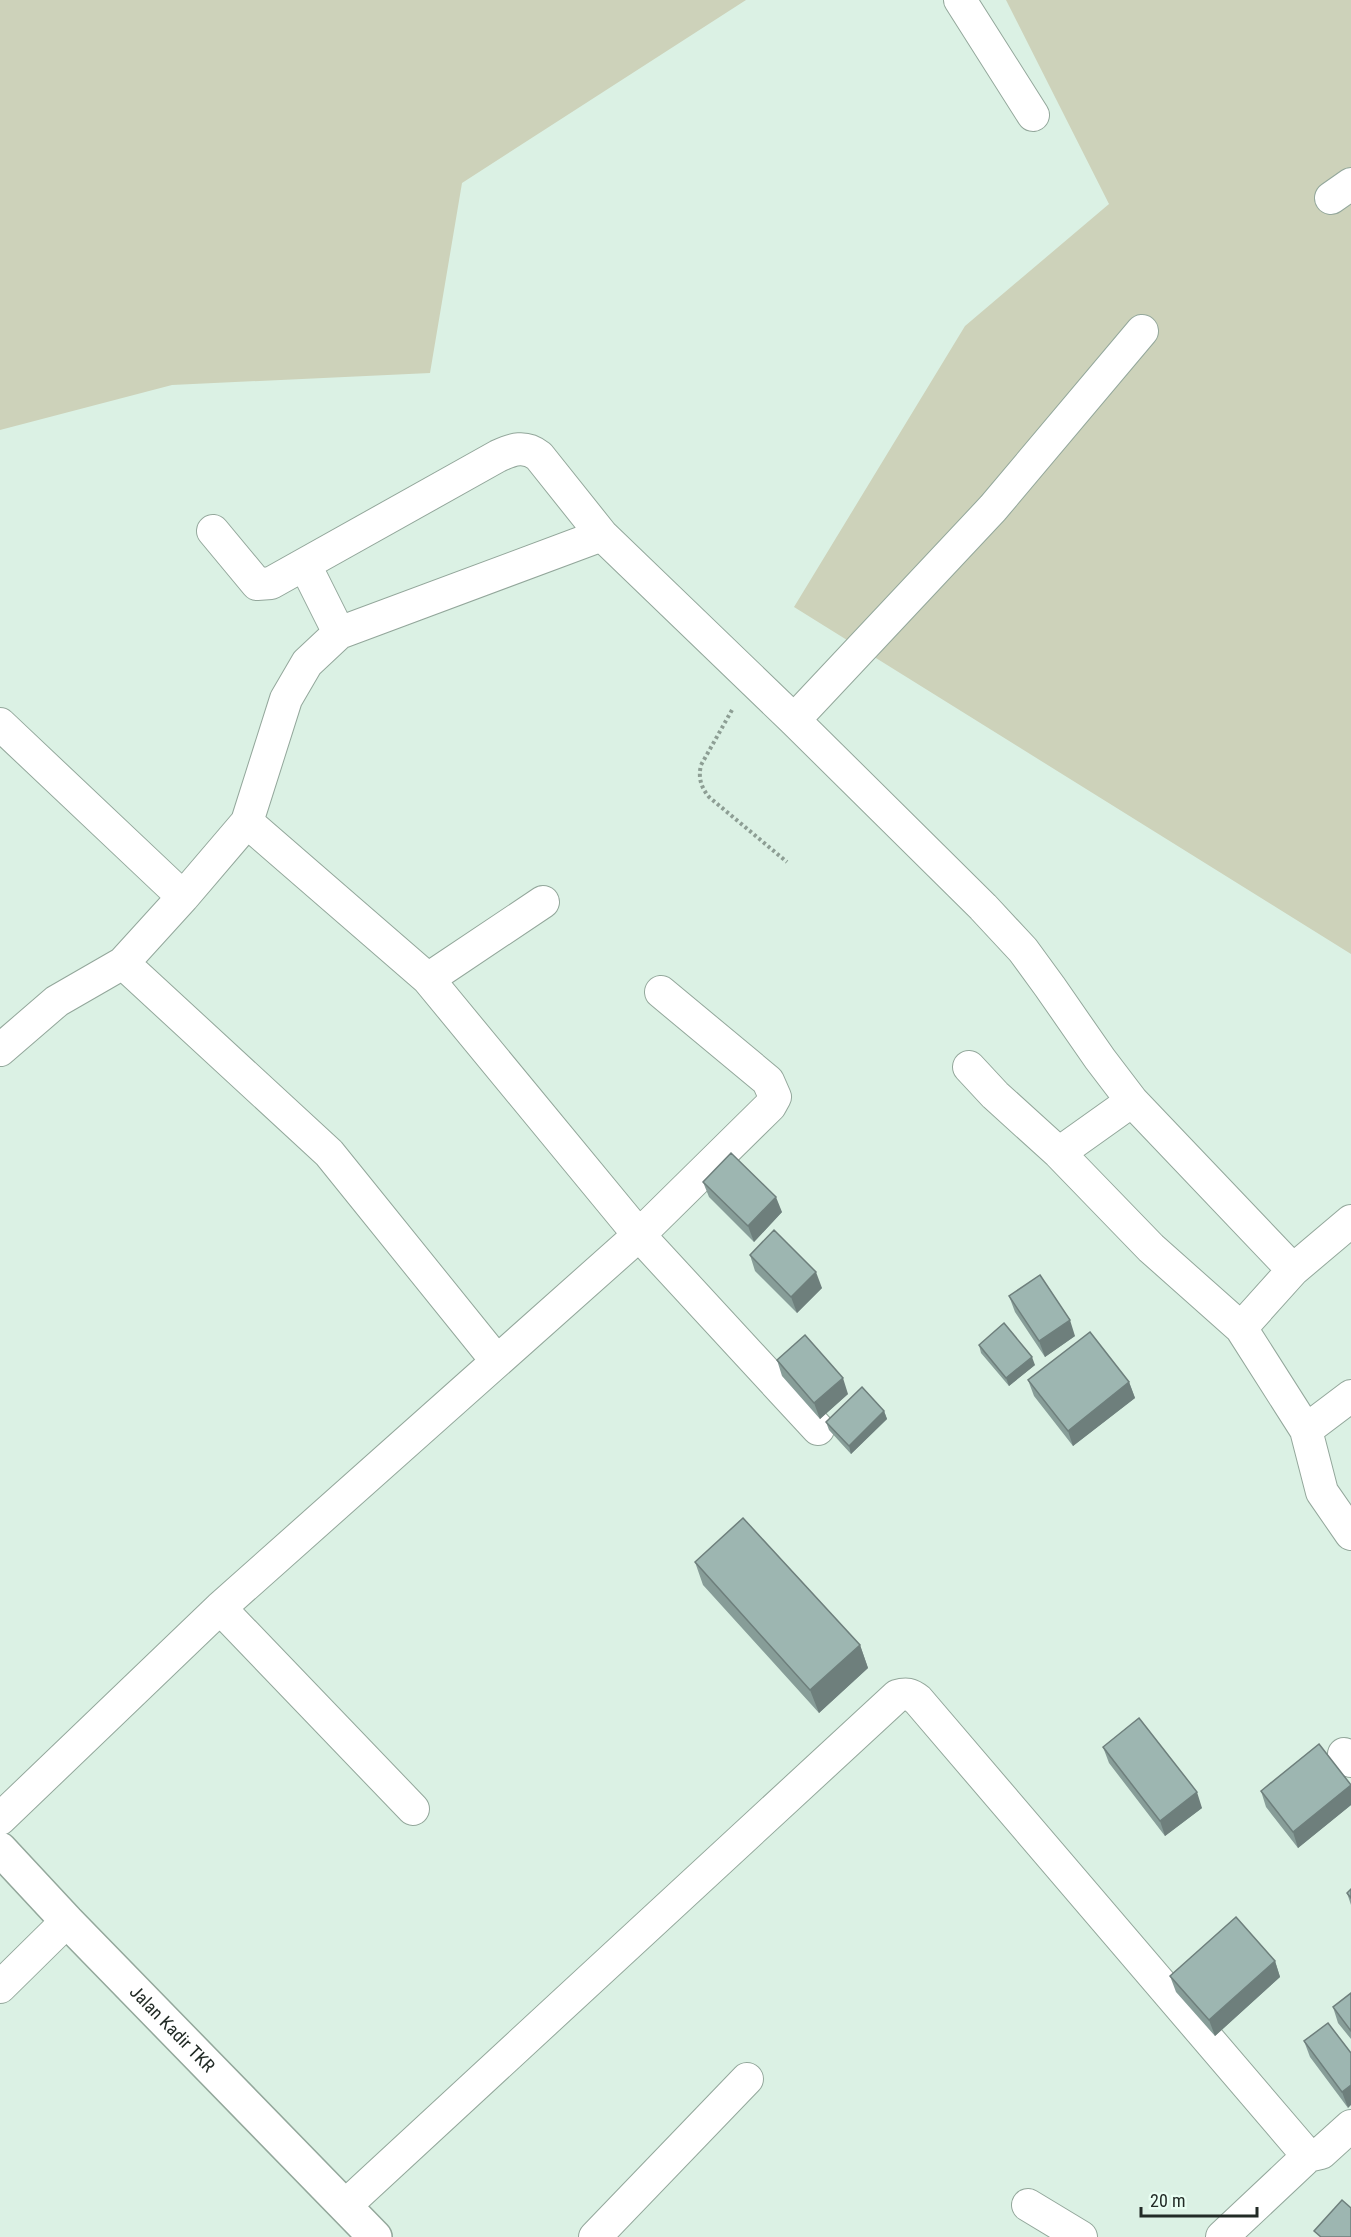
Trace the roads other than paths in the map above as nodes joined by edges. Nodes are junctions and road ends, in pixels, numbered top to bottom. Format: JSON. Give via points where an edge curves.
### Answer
{"nodes":[{"id":1,"x":960,"y":0,"type":"edge"},
{"id":2,"x":1033,"y":115,"type":"dead end"},
{"id":3,"x":1142,"y":331,"type":"dead end"},
{"id":4,"x":213,"y":531,"type":"dead end"},
{"id":5,"x":602,"y":536,"type":"junction"},
{"id":6,"x":304,"y":565,"type":"junction"},
{"id":7,"x":339,"y":633,"type":"junction"},
{"id":8,"x":794,"y":720,"type":"junction"},
{"id":9,"x":0,"y":724,"type":"edge"},
{"id":10,"x":247,"y":822,"type":"junction"},
{"id":11,"x":183,"y":897,"type":"junction"},
{"id":12,"x":543,"y":902,"type":"dead end"},
{"id":13,"x":123,"y":963,"type":"junction"},
{"id":14,"x":428,"y":979,"type":"junction"},
{"id":15,"x":661,"y":992,"type":"dead end"},
{"id":16,"x":2,"y":1045,"type":"edge"},
{"id":17,"x":969,"y":1067,"type":"dead end"},
{"id":18,"x":1132,"y":1101,"type":"junction"},
{"id":19,"x":1059,"y":1154,"type":"junction"},
{"id":20,"x":1351,"y":1221,"type":"edge"},
{"id":21,"x":639,"y":1235,"type":"junction"},
{"id":22,"x":1293,"y":1270,"type":"junction"},
{"id":23,"x":1240,"y":1328,"type":"junction"},
{"id":24,"x":496,"y":1360,"type":"junction"},
{"id":25,"x":1351,"y":1396,"type":"edge"},
{"id":26,"x":818,"y":1430,"type":"dead end"},
{"id":27,"x":1306,"y":1430,"type":"junction"},
{"id":28,"x":1351,"y":1534,"type":"edge"},
{"id":29,"x":220,"y":1608,"type":"junction"},
{"id":30,"x":413,"y":1809,"type":"dead end"},
{"id":31,"x":0,"y":1819,"type":"edge"},
{"id":32,"x":0,"y":1849,"type":"edge"},
{"id":33,"x":67,"y":1922,"type":"junction"},
{"id":34,"x":0,"y":1987,"type":"edge"},
{"id":35,"x":747,"y":2079,"type":"dead end"},
{"id":36,"x":1351,"y":2126,"type":"edge"},
{"id":37,"x":1308,"y":2156,"type":"junction"},
{"id":38,"x":1028,"y":2205,"type":"dead end"},
{"id":39,"x":345,"y":2206,"type":"junction"},
{"id":40,"x":375,"y":2237,"type":"edge"},
{"id":41,"x":596,"y":2237,"type":"edge"},
{"id":42,"x":1081,"y":2237,"type":"edge"},
{"id":43,"x":1222,"y":2237,"type":"edge"}],
"edges":[{"from":1,"to":2,"type":"street"},
{"from":3,"to":8,"type":"street","via":[[993,508]]},
{"from":4,"to":6,"type":"street","via":[[257,584],[272,584]]},
{"from":5,"to":6,"type":"street","via":[[539,456],[532,450],[517,449]]},
{"from":5,"to":7,"type":"street"},
{"from":5,"to":8,"type":"street"},
{"from":6,"to":7,"type":"street"},
{"from":7,"to":10,"type":"street","via":[[307,663],[286,699]]},
{"from":8,"to":18,"type":"street","via":[[1023,950]]},
{"from":9,"to":11,"type":"street"},
{"from":10,"to":11,"type":"street"},
{"from":10,"to":14,"type":"street"},
{"from":11,"to":13,"type":"street"},
{"from":12,"to":14,"type":"street"},
{"from":13,"to":16,"type":"street","via":[[57,1001]]},
{"from":13,"to":24,"type":"street","via":[[329,1153]]},
{"from":14,"to":21,"type":"street"},
{"from":15,"to":21,"type":"street","via":[[768,1081],[775,1097]]},
{"from":17,"to":19,"type":"street"},
{"from":18,"to":19,"type":"street"},
{"from":18,"to":22,"type":"street"},
{"from":19,"to":23,"type":"street","via":[[1151,1248]]},
{"from":20,"to":22,"type":"street"},
{"from":21,"to":24,"type":"street"},
{"from":21,"to":26,"type":"street"},
{"from":22,"to":23,"type":"street"},
{"from":23,"to":27,"type":"street"},
{"from":24,"to":29,"type":"street"},
{"from":25,"to":27,"type":"street"},
{"from":27,"to":28,"type":"street","via":[[1322,1492]]},
{"from":29,"to":30,"type":"street"},
{"from":29,"to":31,"type":"street"},
{"from":32,"to":33,"type":"street","name":"Jalan Kadir TKR"},
{"from":33,"to":34,"type":"street"},
{"from":33,"to":39,"type":"street","name":"Jalan Kadir TKR"},
{"from":35,"to":41,"type":"street"},
{"from":36,"to":37,"type":"street","via":[[1321,2153]]},
{"from":37,"to":39,"type":"street","via":[[918,1700],[904,1694],[897,1696]]},
{"from":37,"to":43,"type":"street"},
{"from":38,"to":42,"type":"street"},
{"from":39,"to":40,"type":"street","name":"Jalan Kadir TKR"}]}
